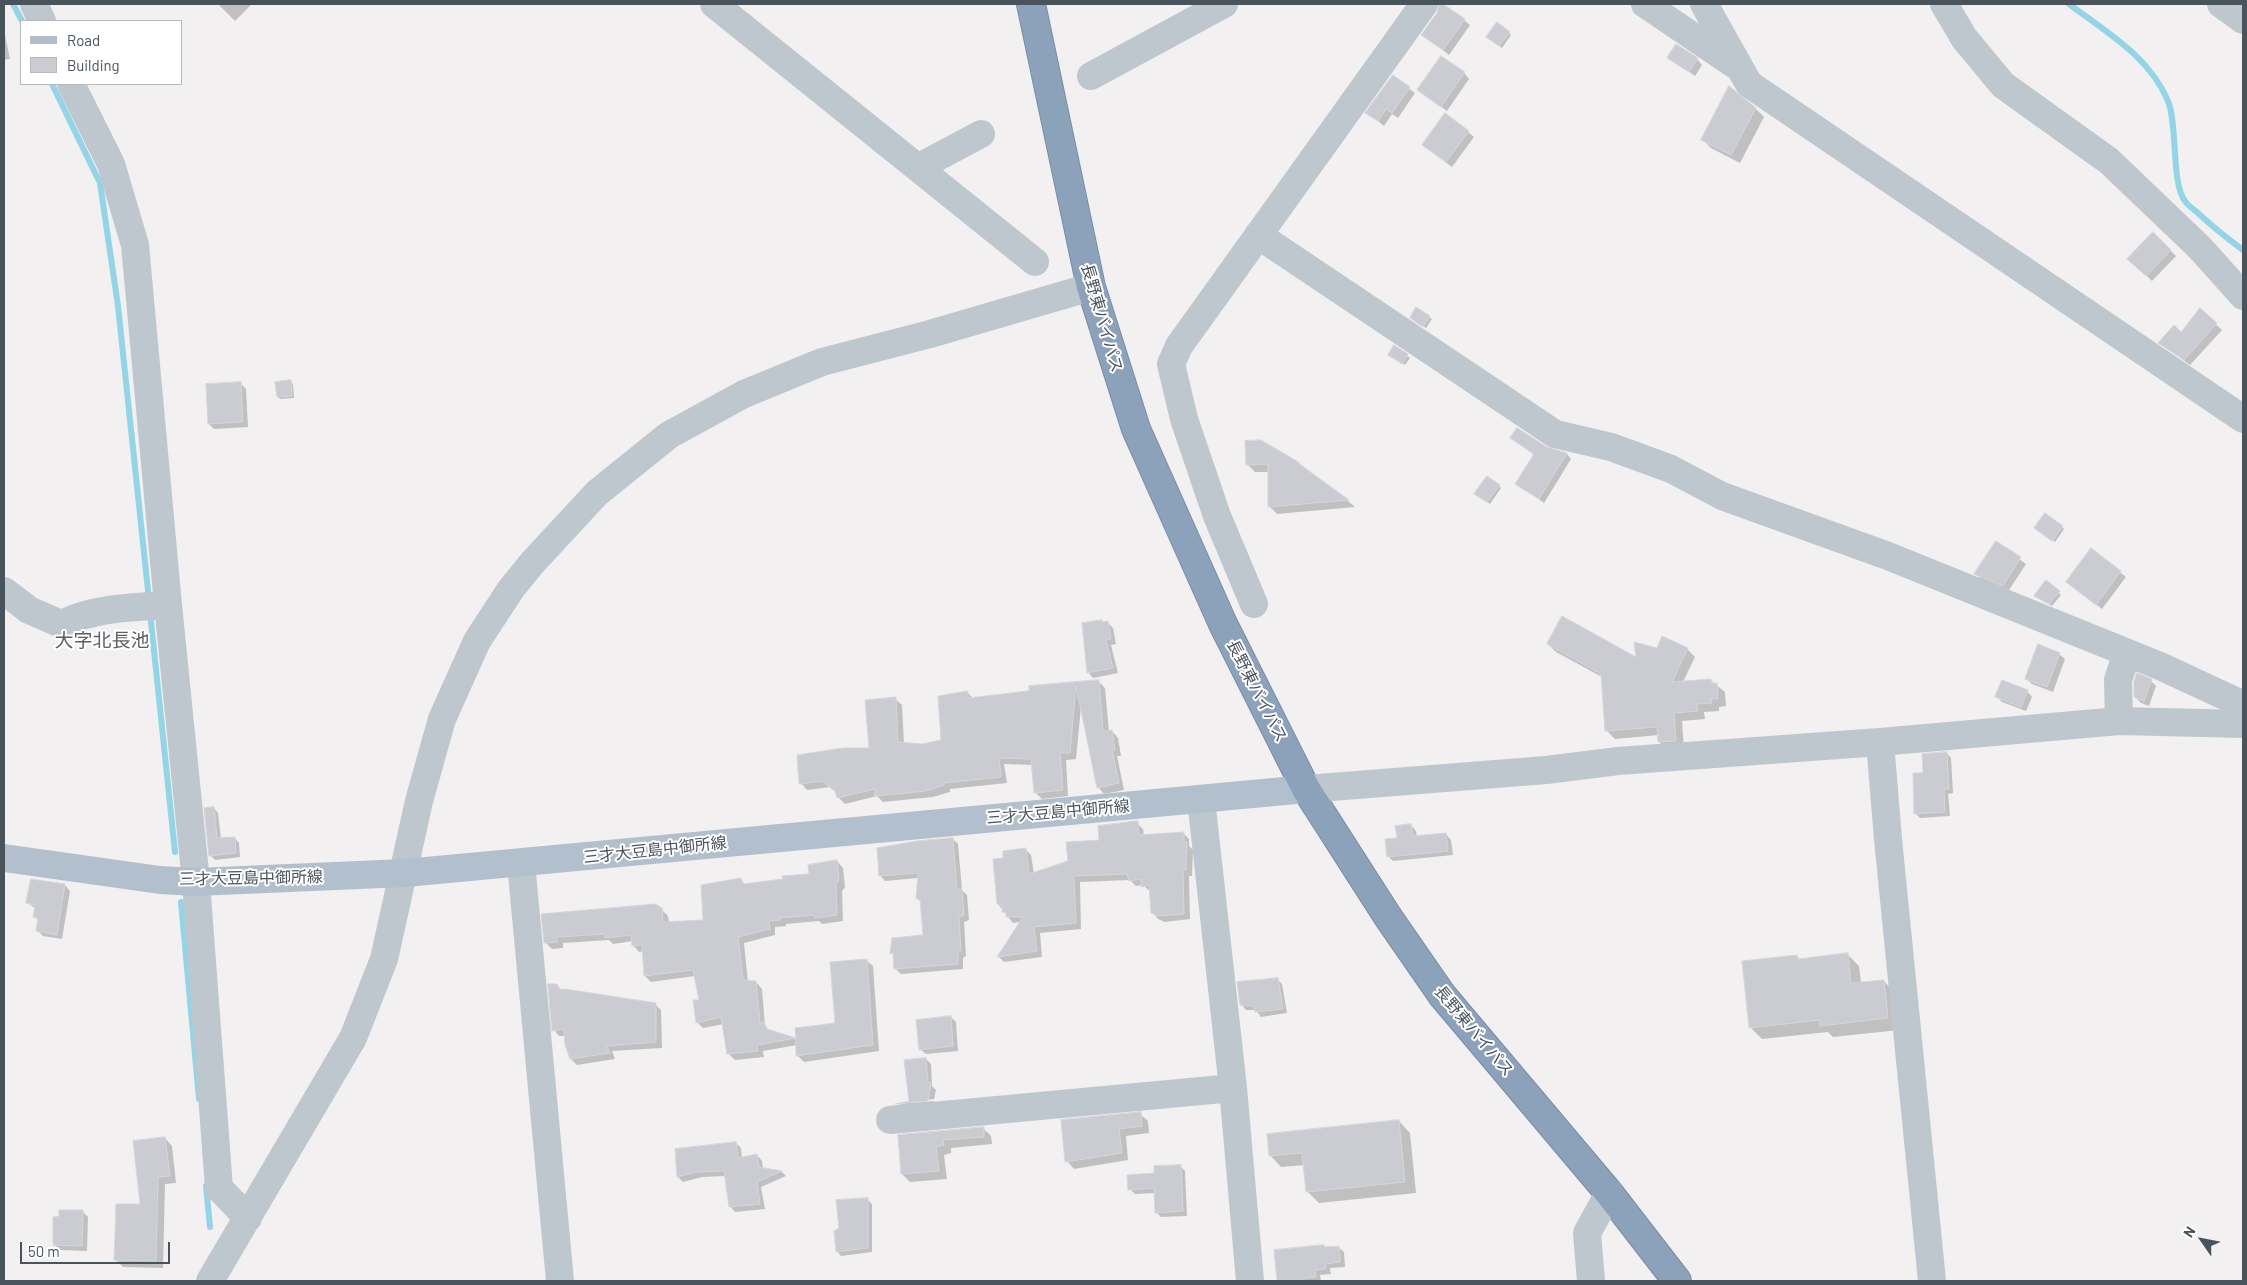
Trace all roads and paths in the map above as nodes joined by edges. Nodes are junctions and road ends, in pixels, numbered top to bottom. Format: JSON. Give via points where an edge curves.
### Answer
{"nodes":[{"id":1,"x":34,"y":4,"type":"edge"},
{"id":2,"x":714,"y":4,"type":"edge"},
{"id":3,"x":1031,"y":4,"type":"edge"},
{"id":4,"x":1224,"y":4,"type":"edge"},
{"id":5,"x":1424,"y":4,"type":"edge"},
{"id":6,"x":1645,"y":4,"type":"edge"},
{"id":7,"x":1704,"y":4,"type":"edge"},
{"id":8,"x":1944,"y":4,"type":"edge"},
{"id":9,"x":2221,"y":4,"type":"edge"},
{"id":10,"x":42,"y":20,"type":"edge"},
{"id":11,"x":2243,"y":20,"type":"edge"},
{"id":12,"x":1740,"y":68,"type":"junction"},
{"id":13,"x":1091,"y":76,"type":"dead end"},
{"id":14,"x":72,"y":85,"type":"edge"},
{"id":15,"x":981,"y":134,"type":"dead end"},
{"id":16,"x":919,"y":167,"type":"junction"},
{"id":17,"x":1258,"y":235,"type":"junction"},
{"id":18,"x":1035,"y":262,"type":"dead end"},
{"id":19,"x":1091,"y":287,"type":"junction"},
{"id":20,"x":2243,"y":296,"type":"edge"},
{"id":21,"x":2243,"y":419,"type":"edge"},
{"id":22,"x":12,"y":603,"type":"edge"},
{"id":23,"x":1254,"y":604,"type":"dead end"},
{"id":24,"x":168,"y":605,"type":"junction"},
{"id":25,"x":2127,"y":653,"type":"junction"},
{"id":26,"x":2243,"y":714,"type":"edge"},
{"id":27,"x":2119,"y":721,"type":"junction"},
{"id":28,"x":1880,"y":742,"type":"junction"},
{"id":29,"x":1306,"y":789,"type":"junction"},
{"id":30,"x":1201,"y":799,"type":"junction"},
{"id":31,"x":4,"y":858,"type":"edge"},
{"id":32,"x":520,"y":863,"type":"junction"},
{"id":33,"x":404,"y":873,"type":"junction"},
{"id":34,"x":192,"y":881,"type":"junction"},
{"id":35,"x":1233,"y":1088,"type":"junction"},
{"id":36,"x":890,"y":1120,"type":"dead end"},
{"id":37,"x":1609,"y":1193,"type":"junction"},
{"id":38,"x":248,"y":1218,"type":"junction"},
{"id":39,"x":210,"y":1281,"type":"edge"},
{"id":40,"x":560,"y":1281,"type":"edge"},
{"id":41,"x":1250,"y":1281,"type":"edge"},
{"id":42,"x":1591,"y":1281,"type":"edge"},
{"id":43,"x":1677,"y":1281,"type":"edge"},
{"id":44,"x":1932,"y":1281,"type":"edge"}],
"edges":[{"from":1,"to":10,"type":"street"},
{"from":2,"to":16,"type":"street"},
{"from":3,"to":19,"type":"highway","name":"長野東バイパス"},
{"from":4,"to":13,"type":"street"},
{"from":5,"to":17,"type":"street"},
{"from":6,"to":12,"type":"street"},
{"from":7,"to":12,"type":"street"},
{"from":8,"to":20,"type":"street","via":[[1964,38],[2003,85],[2109,161],[2200,248]]},
{"from":9,"to":11,"type":"street"},
{"from":12,"to":21,"type":"street","via":[[1749,84]]},
{"from":14,"to":24,"type":"street","via":[[111,164],[135,245]]},
{"from":15,"to":16,"type":"street"},
{"from":16,"to":18,"type":"street"},
{"from":17,"to":23,"type":"street","via":[[1179,346],[1171,364],[1184,419],[1217,516]]},
{"from":17,"to":25,"type":"street","via":[[1555,434],[1611,447],[1671,469],[1722,496],[1888,556]]},
{"from":19,"to":29,"type":"highway","name":"長野東バイパス","via":[[1136,429],[1223,624]]},
{"from":19,"to":33,"type":"street","via":[[822,362],[744,394],[669,436],[597,493],[511,589],[477,641],[442,719],[419,801]]},
{"from":22,"to":24,"type":"street","via":[[60,624],[78,615]]},
{"from":24,"to":34,"type":"street"},
{"from":25,"to":26,"type":"street","via":[[2186,677]]},
{"from":25,"to":27,"type":"street","via":[[2118,680]]},
{"from":26,"to":27,"type":"street"},
{"from":27,"to":28,"type":"street"},
{"from":28,"to":29,"type":"street"},
{"from":28,"to":44,"type":"street"},
{"from":29,"to":30,"type":"main road","name":"三才大豆島中御所線"},
{"from":29,"to":37,"type":"highway","name":"長野東バイパス","via":[[1442,994]]},
{"from":30,"to":32,"type":"main road","name":"三才大豆島中御所線"},
{"from":30,"to":35,"type":"street"},
{"from":31,"to":34,"type":"main road","name":"三才大豆島中御所線","via":[[160,880]]},
{"from":32,"to":33,"type":"main road","name":"三才大豆島中御所線"},
{"from":32,"to":40,"type":"street"},
{"from":33,"to":34,"type":"main road","name":"三才大豆島中御所線"},
{"from":33,"to":38,"type":"street","via":[[384,959],[353,1038]]},
{"from":34,"to":38,"type":"street","via":[[219,1188]]},
{"from":35,"to":36,"type":"street"},
{"from":35,"to":41,"type":"street"},
{"from":37,"to":42,"type":"street","via":[[1587,1233]]},
{"from":37,"to":43,"type":"highway","name":"長野東バイパス"},
{"from":38,"to":39,"type":"street"}]}
